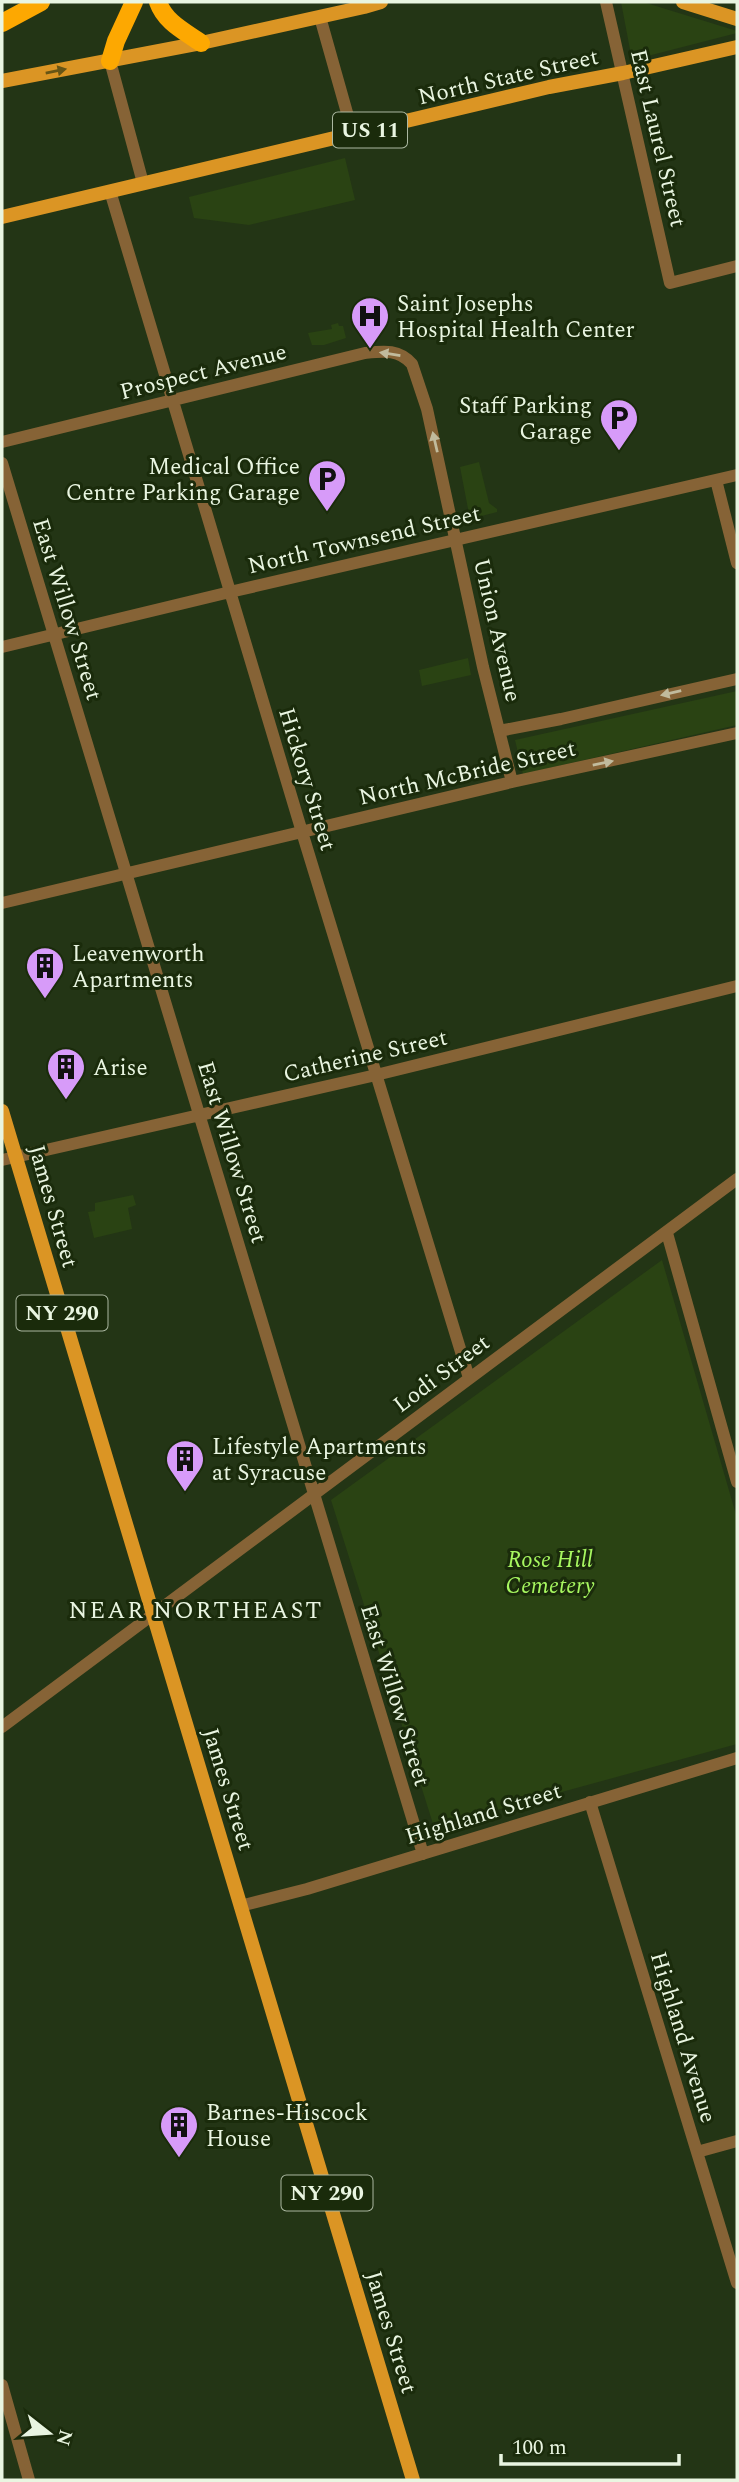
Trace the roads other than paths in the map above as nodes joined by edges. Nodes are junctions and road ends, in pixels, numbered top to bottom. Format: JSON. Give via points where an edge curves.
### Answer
{"nodes":[{"id":1,"x":41,"y":2,"type":"edge"},
{"id":2,"x":134,"y":2,"type":"edge"},
{"id":3,"x":158,"y":2,"type":"edge"},
{"id":4,"x":381,"y":2,"type":"edge"},
{"id":5,"x":606,"y":2,"type":"edge"},
{"id":6,"x":683,"y":2,"type":"edge"},
{"id":7,"x":367,"y":5,"type":"edge"},
{"id":8,"x":320,"y":17,"type":"junction"},
{"id":9,"x":737,"y":19,"type":"edge"},
{"id":10,"x":2,"y":23,"type":"edge"},
{"id":11,"x":201,"y":43,"type":"junction"},
{"id":12,"x":737,"y":47,"type":"edge"},
{"id":13,"x":110,"y":61,"type":"junction"},
{"id":14,"x":623,"y":73,"type":"junction"},
{"id":15,"x":2,"y":81,"type":"edge"},
{"id":16,"x":353,"y":134,"type":"junction"},
{"id":17,"x":143,"y":183,"type":"junction"},
{"id":18,"x":110,"y":191,"type":"junction"},
{"id":19,"x":2,"y":217,"type":"edge"},
{"id":20,"x":737,"y":266,"type":"edge"},
{"id":21,"x":412,"y":364,"type":"joint"},
{"id":22,"x":171,"y":400,"type":"junction"},
{"id":23,"x":2,"y":442,"type":"edge"},
{"id":24,"x":2,"y":463,"type":"edge"},
{"id":25,"x":737,"y":475,"type":"edge"},
{"id":26,"x":716,"y":480,"type":"junction"},
{"id":27,"x":456,"y":539,"type":"junction"},
{"id":28,"x":737,"y":563,"type":"edge"},
{"id":29,"x":230,"y":592,"type":"junction"},
{"id":30,"x":54,"y":633,"type":"junction"},
{"id":31,"x":2,"y":647,"type":"edge"},
{"id":32,"x":737,"y":679,"type":"edge"},
{"id":33,"x":499,"y":731,"type":"junction"},
{"id":34,"x":737,"y":733,"type":"edge"},
{"id":35,"x":512,"y":782,"type":"junction"},
{"id":36,"x":302,"y":832,"type":"junction"},
{"id":37,"x":127,"y":873,"type":"junction"},
{"id":38,"x":2,"y":903,"type":"edge"},
{"id":39,"x":737,"y":986,"type":"edge"},
{"id":40,"x":376,"y":1075,"type":"junction"},
{"id":41,"x":2,"y":1111,"type":"edge"},
{"id":42,"x":200,"y":1115,"type":"junction"},
{"id":43,"x":8,"y":1158,"type":"edge"},
{"id":44,"x":737,"y":1179,"type":"edge"},
{"id":45,"x":667,"y":1233,"type":"junction"},
{"id":46,"x":470,"y":1378,"type":"junction"},
{"id":47,"x":734,"y":1460,"type":"edge"},
{"id":48,"x":737,"y":1482,"type":"edge"},
{"id":49,"x":314,"y":1494,"type":"junction"},
{"id":50,"x":153,"y":1615,"type":"junction"},
{"id":51,"x":2,"y":1727,"type":"edge"},
{"id":52,"x":737,"y":1758,"type":"edge"},
{"id":53,"x":590,"y":1802,"type":"junction"},
{"id":54,"x":423,"y":1853,"type":"junction"},
{"id":55,"x":240,"y":1906,"type":"junction"},
{"id":56,"x":737,"y":2141,"type":"edge"},
{"id":57,"x":697,"y":2152,"type":"junction"},
{"id":58,"x":737,"y":2283,"type":"edge"},
{"id":59,"x":2,"y":2385,"type":"edge"},
{"id":60,"x":29,"y":2480,"type":"edge"},
{"id":61,"x":413,"y":2480,"type":"edge"}],
"edges":[{"from":1,"to":10,"type":"highway"},
{"from":2,"to":13,"type":"highway"},
{"from":3,"to":11,"type":"highway","via":[[172,24]]},
{"from":4,"to":7,"type":"main road"},
{"from":5,"to":14,"type":"street","name":"East Laurel Street"},
{"from":6,"to":9,"type":"main road"},
{"from":7,"to":8,"type":"main road"},
{"from":8,"to":11,"type":"main road"},
{"from":8,"to":16,"type":"street"},
{"from":11,"to":13,"type":"main road"},
{"from":12,"to":14,"type":"main road","name":"North State Street","number":"US 11"},
{"from":15,"to":13,"type":"main road","one_way":true},
{"from":13,"to":17,"type":"street"},
{"from":14,"to":16,"type":"main road","name":"North State Street","number":"US 11"},
{"from":14,"to":20,"type":"street","name":"East Laurel Street","via":[[670,283]]},
{"from":16,"to":17,"type":"main road","name":"North State Street","number":"US 11"},
{"from":17,"to":18,"type":"main road","name":"North State Street","number":"US 11"},
{"from":18,"to":19,"type":"main road","name":"North State Street","number":"US 11"},
{"from":18,"to":22,"type":"street","name":"Hickory Street"},
{"from":21,"to":22,"type":"street","name":"Prospect Avenue","one_way":true,"via":[[395,352],[365,353]]},
{"from":27,"to":21,"type":"street","name":"Union Avenue","one_way":true,"via":[[427,409]]},
{"from":22,"to":23,"type":"street","name":"Prospect Avenue"},
{"from":22,"to":29,"type":"street","name":"Hickory Street"},
{"from":24,"to":30,"type":"street","name":"East Willow Street"},
{"from":25,"to":26,"type":"street","name":"North Townsend Street"},
{"from":26,"to":27,"type":"street","name":"North Townsend Street"},
{"from":26,"to":28,"type":"street"},
{"from":27,"to":29,"type":"street","name":"North Townsend Street"},
{"from":27,"to":33,"type":"street","name":"Union Avenue"},
{"from":29,"to":30,"type":"street","name":"North Townsend Street"},
{"from":29,"to":36,"type":"street","name":"Hickory Street"},
{"from":30,"to":31,"type":"street","name":"North Townsend Street"},
{"from":30,"to":37,"type":"street","name":"East Willow Street"},
{"from":32,"to":33,"type":"street","name":"North McBride Street","one_way":true},
{"from":33,"to":35,"type":"street","name":"Union Avenue"},
{"from":35,"to":34,"type":"street","name":"North McBride Street","one_way":true},
{"from":35,"to":36,"type":"street","name":"North McBride Street"},
{"from":36,"to":37,"type":"street","name":"North McBride Street"},
{"from":36,"to":40,"type":"street","name":"Hickory Street"},
{"from":37,"to":38,"type":"street","name":"North McBride Street"},
{"from":37,"to":42,"type":"street","name":"East Willow Street"},
{"from":39,"to":40,"type":"street","name":"Catherine Street"},
{"from":40,"to":42,"type":"street","name":"Catherine Street"},
{"from":40,"to":46,"type":"street","name":"Hickory Street"},
{"from":41,"to":43,"type":"main road","name":"James Street","number":"NY 290"},
{"from":42,"to":43,"type":"street","name":"Catherine Street"},
{"from":42,"to":49,"type":"street","name":"East Willow Street"},
{"from":43,"to":50,"type":"main road","name":"James Street","number":"NY 290"},
{"from":44,"to":45,"type":"street","name":"Lodi Street"},
{"from":45,"to":46,"type":"street","name":"Lodi Street"},
{"from":45,"to":47,"type":"street"},
{"from":46,"to":49,"type":"street","name":"Lodi Street"},
{"from":47,"to":48,"type":"street"},
{"from":49,"to":50,"type":"street","name":"Lodi Street"},
{"from":49,"to":54,"type":"street","name":"East Willow Street"},
{"from":50,"to":51,"type":"street","name":"Lodi Street"},
{"from":50,"to":55,"type":"main road","name":"James Street","number":"NY 290"},
{"from":52,"to":53,"type":"street","name":"Highland Street"},
{"from":53,"to":54,"type":"street","name":"Highland Street"},
{"from":53,"to":57,"type":"street","name":"Highland Avenue"},
{"from":54,"to":55,"type":"street","name":"Highland Street"},
{"from":55,"to":61,"type":"main road","name":"James Street","number":"NY 290"},
{"from":56,"to":57,"type":"street"},
{"from":57,"to":58,"type":"street","name":"Highland Avenue"},
{"from":59,"to":60,"type":"street"}]}
